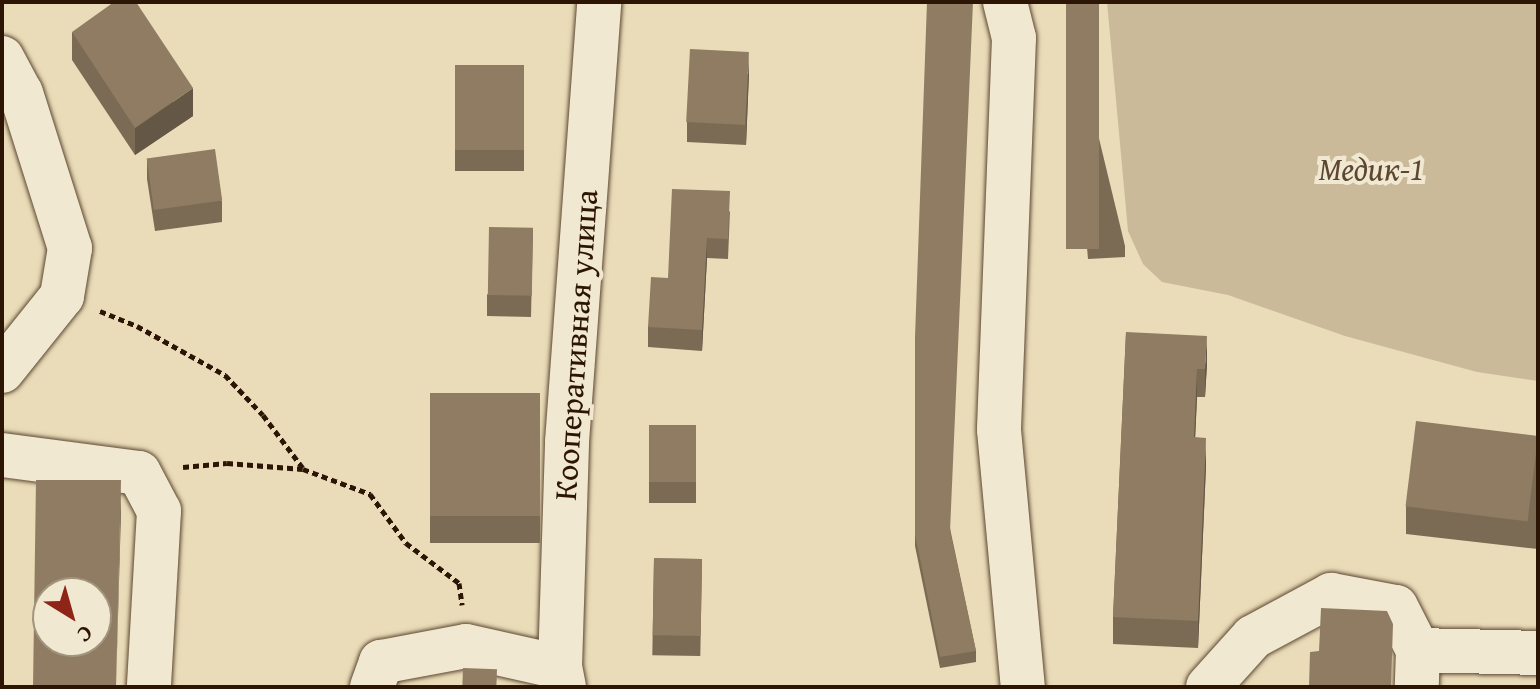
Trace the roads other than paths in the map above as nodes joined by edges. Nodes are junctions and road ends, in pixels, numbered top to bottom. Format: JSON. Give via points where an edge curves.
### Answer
{"nodes":[{"id":1,"x":599,"y":2,"type":"edge"},
{"id":2,"x":1005,"y":2,"type":"edge"},
{"id":3,"x":2,"y":58,"type":"edge"},
{"id":4,"x":2,"y":369,"type":"edge"},
{"id":5,"x":2,"y":455,"type":"edge"},
{"id":6,"x":1538,"y":653,"type":"edge"},
{"id":7,"x":1418,"y":668,"type":"edge"},
{"id":8,"x":562,"y":677,"type":"edge"},
{"id":9,"x":149,"y":687,"type":"edge"},
{"id":10,"x":372,"y":687,"type":"edge"},
{"id":11,"x":1023,"y":687,"type":"edge"},
{"id":12,"x":1208,"y":687,"type":"edge"}],
"edges":[{"from":1,"to":8,"type":"street","name":"Кооперативная улица","via":[[567,442]]},
{"from":2,"to":11,"type":"street","via":[[1014,38],[999,430]]},
{"from":3,"to":4,"type":"street","via":[[21,93],[70,248],[62,296]]},
{"from":5,"to":9,"type":"street","via":[[139,473],[159,511]]},
{"from":6,"to":7,"type":"street"},
{"from":7,"to":12,"type":"street","via":[[1396,607],[1331,595],[1253,637]]},
{"from":8,"to":10,"type":"street","via":[[466,646],[381,662]]}]}
